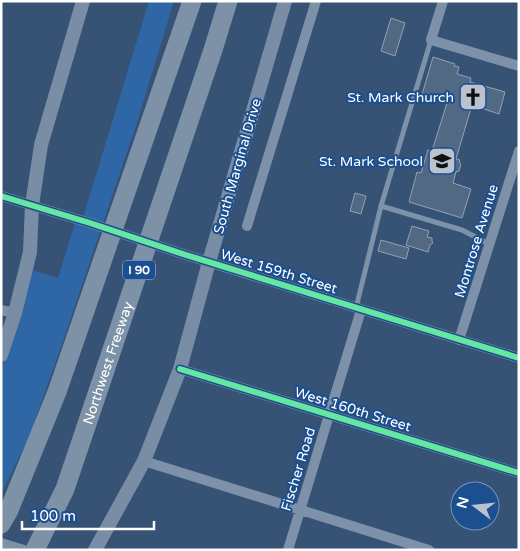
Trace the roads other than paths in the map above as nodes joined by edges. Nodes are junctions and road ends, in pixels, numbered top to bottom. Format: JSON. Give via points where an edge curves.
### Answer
{"nodes":[{"id":1,"x":83,"y":1,"type":"edge"},
{"id":2,"x":184,"y":1,"type":"edge"},
{"id":3,"x":192,"y":1,"type":"edge"},
{"id":4,"x":228,"y":1,"type":"edge"},
{"id":5,"x":235,"y":1,"type":"edge"},
{"id":6,"x":285,"y":1,"type":"edge"},
{"id":7,"x":316,"y":1,"type":"edge"},
{"id":8,"x":443,"y":1,"type":"edge"},
{"id":9,"x":431,"y":40,"type":"junction"},
{"id":10,"x":213,"y":50,"type":"junction"},
{"id":11,"x":519,"y":66,"type":"edge"},
{"id":12,"x":154,"y":111,"type":"junction"},
{"id":13,"x":519,"y":151,"type":"edge"},
{"id":14,"x":1,"y":196,"type":"edge"},
{"id":15,"x":32,"y":205,"type":"junction"},
{"id":16,"x":381,"y":206,"type":"junction"},
{"id":17,"x":247,"y":226,"type":"dead end"},
{"id":18,"x":490,"y":244,"type":"junction"},
{"id":19,"x":209,"y":262,"type":"junction"},
{"id":20,"x":358,"y":309,"type":"junction"},
{"id":21,"x":8,"y":312,"type":"edge"},
{"id":22,"x":459,"y":340,"type":"junction"},
{"id":23,"x":1,"y":355,"type":"edge"},
{"id":24,"x":519,"y":358,"type":"edge"},
{"id":25,"x":180,"y":369,"type":"junction"},
{"id":26,"x":57,"y":392,"type":"junction"},
{"id":27,"x":328,"y":414,"type":"junction"},
{"id":28,"x":144,"y":461,"type":"junction"},
{"id":29,"x":519,"y":473,"type":"edge"},
{"id":30,"x":65,"y":489,"type":"junction"},
{"id":31,"x":299,"y":510,"type":"junction"},
{"id":32,"x":1,"y":512,"type":"edge"},
{"id":33,"x":1,"y":524,"type":"edge"},
{"id":34,"x":1,"y":543,"type":"edge"},
{"id":35,"x":24,"y":550,"type":"edge"},
{"id":36,"x":35,"y":550,"type":"edge"},
{"id":37,"x":47,"y":550,"type":"edge"},
{"id":38,"x":95,"y":550,"type":"edge"},
{"id":39,"x":288,"y":550,"type":"edge"},
{"id":40,"x":430,"y":550,"type":"edge"}],
"edges":[{"from":1,"to":15,"type":"main road","via":[[41,145]]},
{"from":2,"to":12,"type":"highway"},
{"from":3,"to":12,"type":"highway","number":"I 90"},
{"from":4,"to":10,"type":"highway","name":"Northwest Freeway","number":"I 90"},
{"from":5,"to":10,"type":"highway"},
{"from":6,"to":19,"type":"main road","name":"South Marginal Drive"},
{"from":7,"to":17,"type":"street"},
{"from":8,"to":9,"type":"street"},
{"from":9,"to":11,"type":"street"},
{"from":9,"to":16,"type":"lane"},
{"from":10,"to":30,"type":"highway","name":"Northwest Freeway","number":"I 90"},
{"from":12,"to":26,"type":"highway","number":"I 90"},
{"from":13,"to":18,"type":"street","name":"Montrose Avenue"},
{"from":14,"to":15,"type":"street","name":"West 159th Street"},
{"from":15,"to":19,"type":"street","name":"West 159th Street","bridge":true},
{"from":15,"to":21,"type":"main road","via":[[30,252]]},
{"from":16,"to":18,"type":"lane","via":[[462,230]]},
{"from":16,"to":20,"type":"lane"},
{"from":18,"to":22,"type":"street","name":"Montrose Avenue"},
{"from":19,"to":20,"type":"street","name":"West 159th Street"},
{"from":19,"to":25,"type":"main road","name":"South Marginal Drive"},
{"from":20,"to":22,"type":"street","name":"West 159th Street"},
{"from":20,"to":27,"type":"street","name":"Fischer Road"},
{"from":21,"to":23,"type":"main road"},
{"from":22,"to":24,"type":"street","name":"West 159th Street"},
{"from":25,"to":27,"type":"street","name":"West 160th Street"},
{"from":25,"to":28,"type":"main road","name":"South Marginal Drive"},
{"from":26,"to":32,"type":"highway"},
{"from":26,"to":33,"type":"highway","number":"I 90"},
{"from":27,"to":29,"type":"street","name":"West 160th Street"},
{"from":27,"to":31,"type":"street","name":"Fischer Road"},
{"from":28,"to":31,"type":"street"},
{"from":28,"to":38,"type":"main road","name":"South Marginal Drive"},
{"from":30,"to":36,"type":"highway","name":"Northwest Freeway","number":"I 90"},
{"from":30,"to":37,"type":"highway","via":[[59,521]]},
{"from":31,"to":39,"type":"street","name":"Fischer Road"},
{"from":31,"to":40,"type":"street"},
{"from":34,"to":35,"type":"street"}]}
